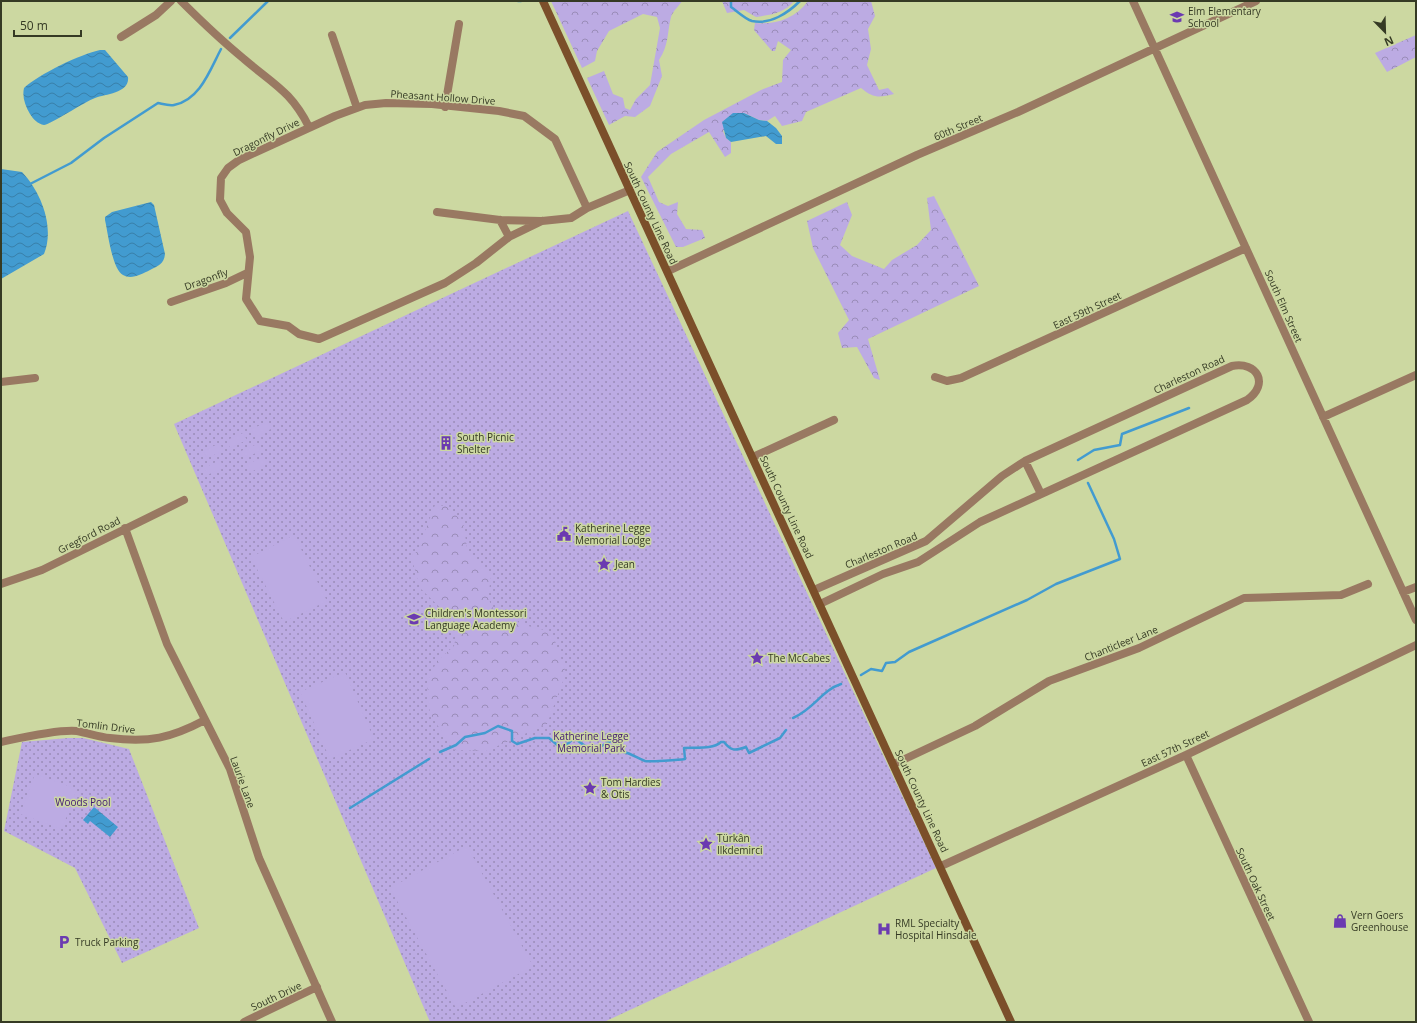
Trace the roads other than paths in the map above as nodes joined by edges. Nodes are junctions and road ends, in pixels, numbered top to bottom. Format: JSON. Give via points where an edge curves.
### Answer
{"nodes":[{"id":1,"x":171,"y":1,"type":"edge"},
{"id":2,"x":181,"y":1,"type":"edge"},
{"id":3,"x":543,"y":1,"type":"edge"},
{"id":4,"x":1133,"y":1,"type":"edge"},
{"id":5,"x":1256,"y":1,"type":"edge"},
{"id":6,"x":459,"y":24,"type":"dead end"},
{"id":7,"x":332,"y":34,"type":"dead end"},
{"id":8,"x":121,"y":37,"type":"dead end"},
{"id":9,"x":1155,"y":47,"type":"junction"},
{"id":10,"x":445,"y":106,"type":"junction"},
{"id":11,"x":357,"y":108,"type":"junction"},
{"id":12,"x":309,"y":127,"type":"junction"},
{"id":13,"x":630,"y":190,"type":"junction"},
{"id":14,"x":587,"y":208,"type":"junction"},
{"id":15,"x":437,"y":212,"type":"dead end"},
{"id":16,"x":500,"y":220,"type":"junction"},
{"id":17,"x":542,"y":221,"type":"junction"},
{"id":18,"x":509,"y":237,"type":"junction"},
{"id":19,"x":1246,"y":248,"type":"junction"},
{"id":20,"x":668,"y":272,"type":"junction"},
{"id":21,"x":247,"y":273,"type":"junction"},
{"id":22,"x":171,"y":302,"type":"dead end"},
{"id":23,"x":1416,"y":375,"type":"edge"},
{"id":24,"x":935,"y":377,"type":"dead end"},
{"id":25,"x":35,"y":378,"type":"dead end"},
{"id":26,"x":1,"y":382,"type":"edge"},
{"id":27,"x":1323,"y":417,"type":"junction"},
{"id":28,"x":834,"y":420,"type":"dead end"},
{"id":29,"x":753,"y":457,"type":"junction"},
{"id":30,"x":1025,"y":461,"type":"junction"},
{"id":31,"x":1041,"y":494,"type":"junction"},
{"id":32,"x":184,"y":500,"type":"dead end"},
{"id":33,"x":125,"y":528,"type":"junction"},
{"id":34,"x":1,"y":584,"type":"edge"},
{"id":35,"x":1368,"y":584,"type":"dead end"},
{"id":36,"x":1416,"y":587,"type":"edge"},
{"id":37,"x":814,"y":590,"type":"junction"},
{"id":38,"x":1404,"y":592,"type":"junction"},
{"id":39,"x":820,"y":604,"type":"junction"},
{"id":40,"x":1416,"y":620,"type":"edge"},
{"id":41,"x":1416,"y":644,"type":"edge"},
{"id":42,"x":205,"y":720,"type":"junction"},
{"id":43,"x":1,"y":742,"type":"edge"},
{"id":44,"x":1186,"y":755,"type":"junction"},
{"id":45,"x":894,"y":764,"type":"junction"},
{"id":46,"x":940,"y":866,"type":"junction"},
{"id":47,"x":317,"y":987,"type":"junction"},
{"id":48,"x":244,"y":1022,"type":"edge"},
{"id":49,"x":332,"y":1022,"type":"edge"},
{"id":50,"x":1011,"y":1022,"type":"edge"},
{"id":51,"x":1309,"y":1022,"type":"edge"}],
"edges":[{"from":1,"to":8,"type":"street","via":[[156,15]]},
{"from":2,"to":12,"type":"street","via":[[244,59],[282,89],[299,108]]},
{"from":3,"to":13,"type":"main road","name":"South County Line Road"},
{"from":4,"to":9,"type":"street","name":"South Elm Street"},
{"from":5,"to":9,"type":"street","name":"60th Street"},
{"from":6,"to":10,"type":"street"},
{"from":7,"to":11,"type":"street"},
{"from":9,"to":19,"type":"street","name":"South Elm Street"},
{"from":9,"to":20,"type":"street","name":"60th Street"},
{"from":10,"to":11,"type":"street","name":"Pheasant Hollow Drive","via":[[386,103]]},
{"from":10,"to":14,"type":"street","name":"Pheasant Hollow Drive","via":[[524,116],[538,125],[555,139]]},
{"from":11,"to":12,"type":"street","name":"Pheasant Hollow Drive"},
{"from":12,"to":21,"type":"street","name":"Dragonfly Drive","via":[[239,160],[228,168],[221,178],[220,200],[227,213],[246,232],[250,257]]},
{"from":13,"to":14,"type":"street"},
{"from":13,"to":20,"type":"main road","name":"South County Line Road"},
{"from":14,"to":17,"type":"street","via":[[571,218]]},
{"from":15,"to":16,"type":"street"},
{"from":16,"to":17,"type":"street"},
{"from":16,"to":18,"type":"street"},
{"from":17,"to":18,"type":"street"},
{"from":18,"to":21,"type":"street","name":"Dragonfly Drive","via":[[445,284],[319,339],[299,334],[288,326],[260,321],[246,299]]},
{"from":19,"to":24,"type":"street","name":"East 59th Street","via":[[961,378],[947,381]]},
{"from":19,"to":27,"type":"street","name":"South Elm Street"},
{"from":20,"to":29,"type":"main road","name":"South County Line Road"},
{"from":21,"to":22,"type":"street","name":"Dragonfly"},
{"from":23,"to":27,"type":"street"},
{"from":25,"to":26,"type":"street"},
{"from":27,"to":38,"type":"street","name":"South Elm Street"},
{"from":28,"to":29,"type":"street"},
{"from":29,"to":37,"type":"main road","name":"South County Line Road"},
{"from":30,"to":31,"type":"street"},
{"from":30,"to":31,"type":"street","name":"Charleston Road","via":[[1232,366],[1248,366],[1258,376],[1260,383],[1248,400]]},
{"from":30,"to":37,"type":"street","name":"Charleston Road","via":[[1002,476],[926,542]]},
{"from":31,"to":39,"type":"street","name":"Charleston Road","via":[[975,524],[918,562],[883,574]]},
{"from":32,"to":33,"type":"street","name":"Gregford Road"},
{"from":33,"to":34,"type":"street","name":"Gregford Road","via":[[42,570]]},
{"from":33,"to":42,"type":"street","name":"Laurie Lane","via":[[167,644]]},
{"from":35,"to":45,"type":"street","name":"Chanticleer Lane","via":[[1341,595],[1244,598],[1140,648],[1049,681],[975,726]]},
{"from":36,"to":38,"type":"street"},
{"from":37,"to":39,"type":"main road","name":"South County Line Road"},
{"from":38,"to":40,"type":"street","name":"South Elm Street"},
{"from":39,"to":45,"type":"main road","name":"South County Line Road"},
{"from":41,"to":44,"type":"street","name":"East 57th Street"},
{"from":42,"to":43,"type":"street","name":"Tomlin Drive","via":[[179,734],[144,741],[76,731]]},
{"from":42,"to":47,"type":"street","name":"Laurie Lane","via":[[230,769],[259,858]]},
{"from":44,"to":46,"type":"street","name":"East 57th Street"},
{"from":44,"to":51,"type":"street","name":"South Oak Street"},
{"from":45,"to":46,"type":"main road","name":"South County Line Road"},
{"from":46,"to":50,"type":"main road","name":"South County Line Road"},
{"from":47,"to":48,"type":"street","name":"South Drive"},
{"from":47,"to":49,"type":"street","name":"Laurie Lane"}]}
